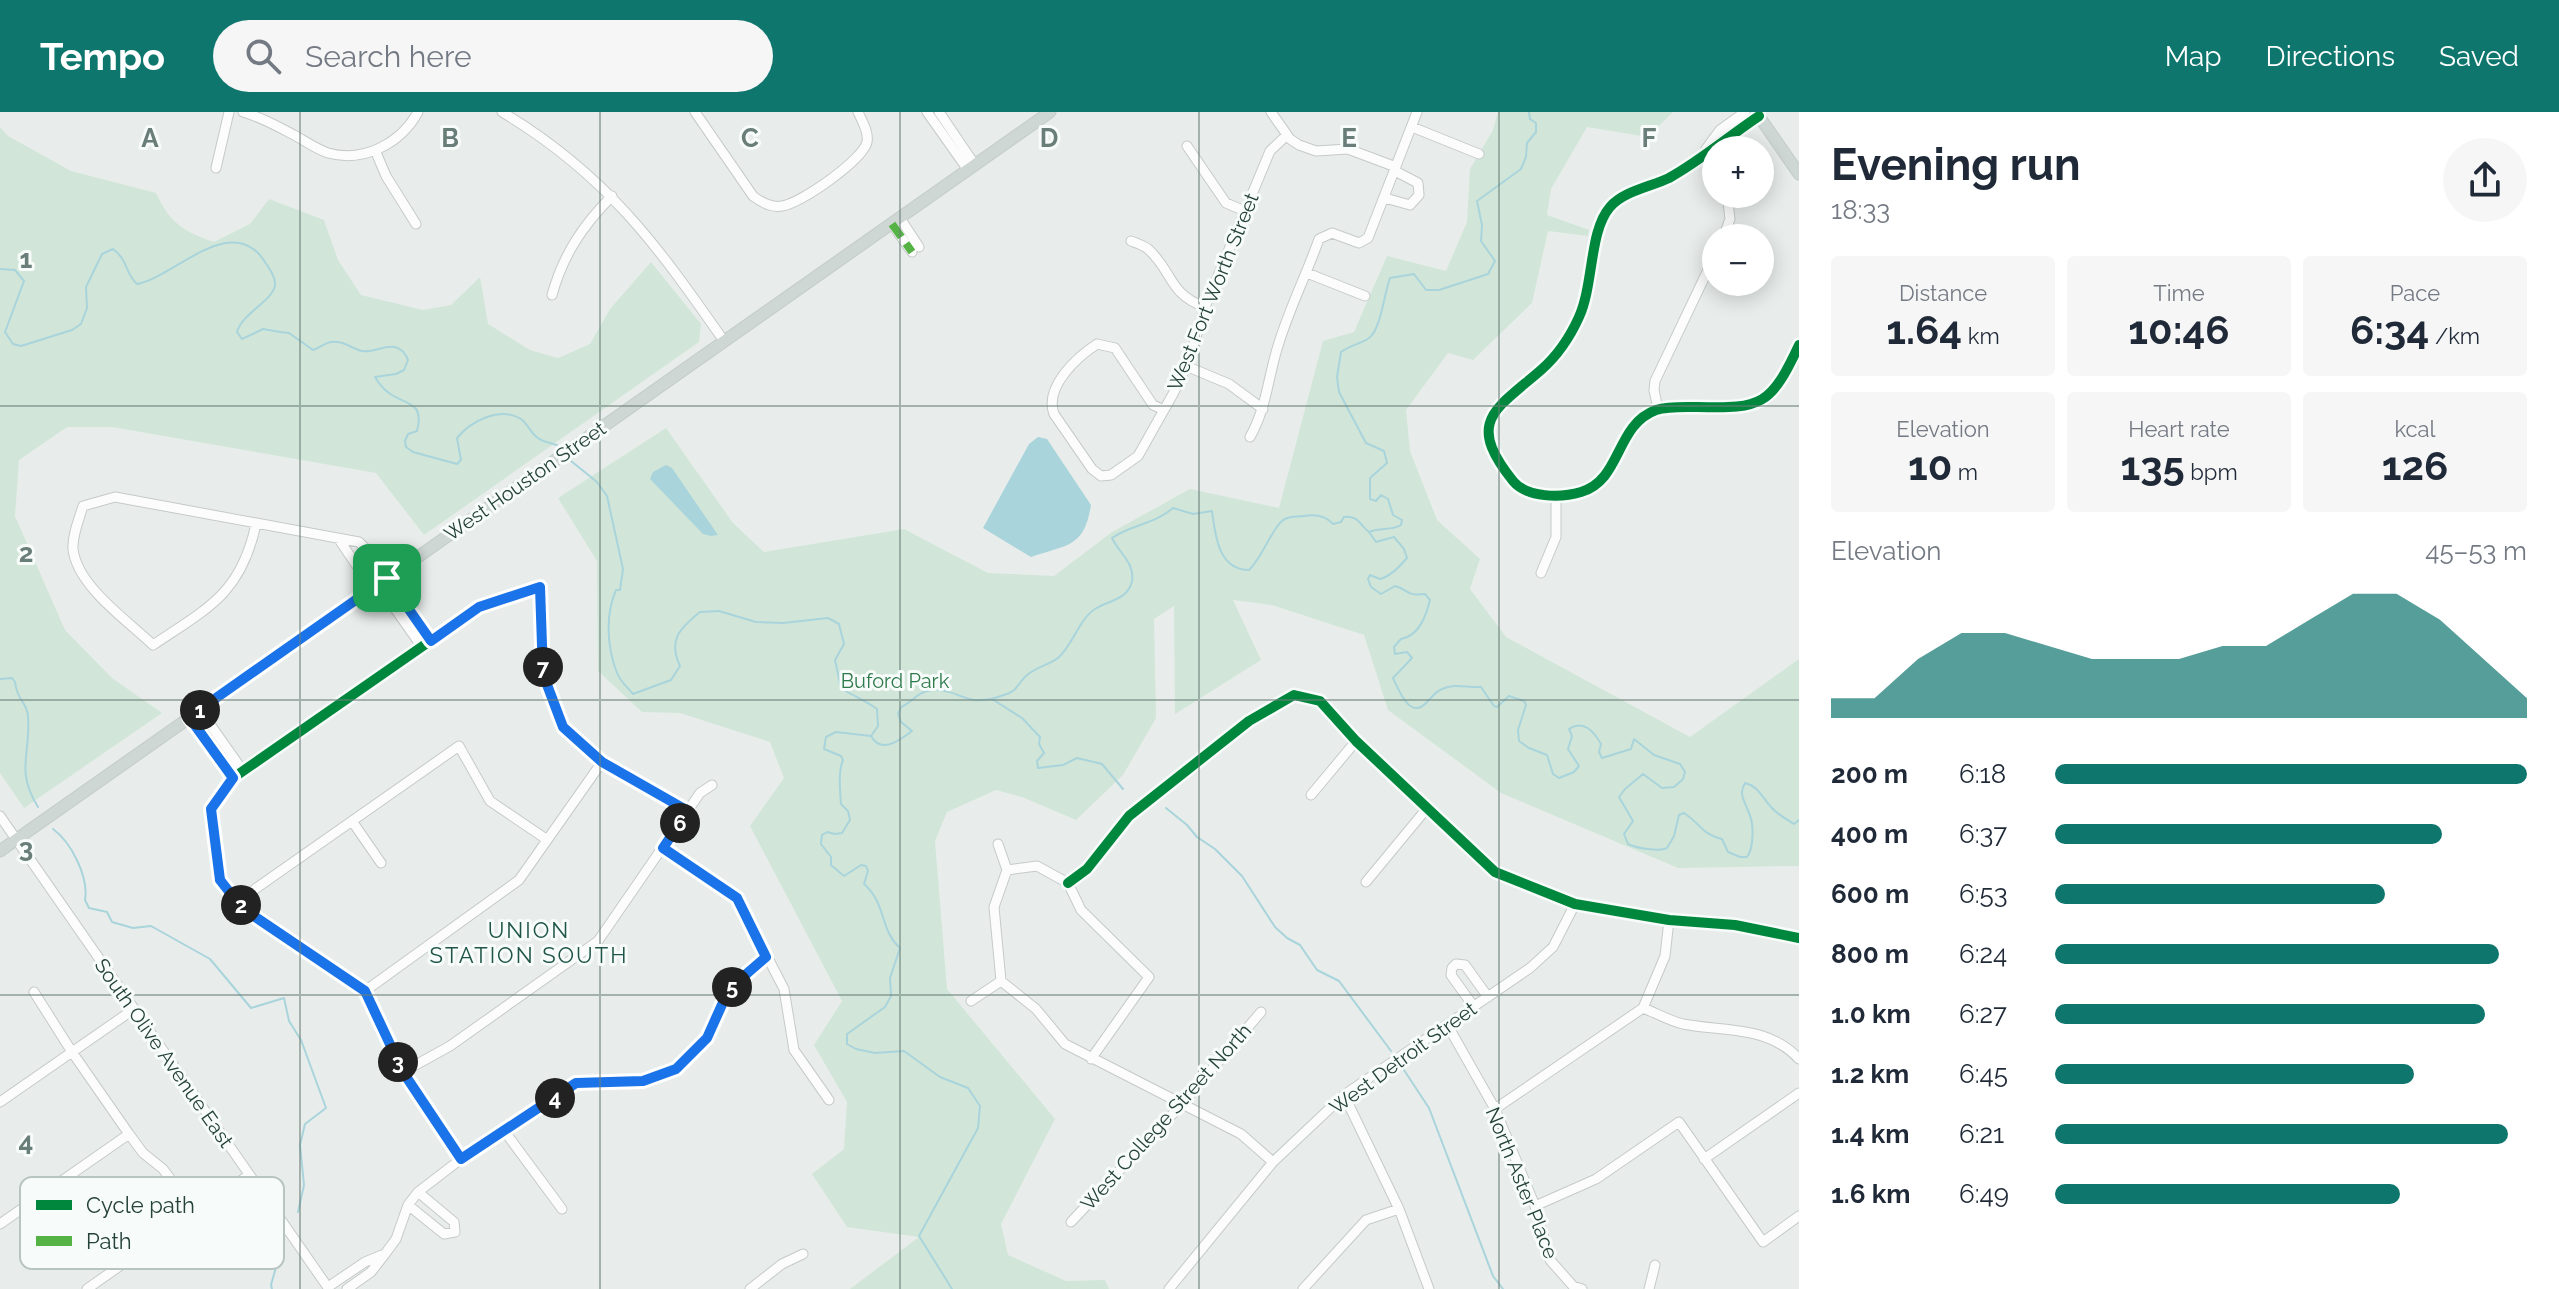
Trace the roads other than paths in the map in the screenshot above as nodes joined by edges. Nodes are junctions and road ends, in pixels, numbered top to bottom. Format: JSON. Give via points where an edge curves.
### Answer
{"nodes":[{"id":1,"x":229,"y":112,"type":"edge"},
{"id":2,"x":243,"y":112,"type":"edge"},
{"id":3,"x":418,"y":112,"type":"edge"},
{"id":4,"x":502,"y":112,"type":"edge"},
{"id":5,"x":695,"y":112,"type":"edge"},
{"id":6,"x":927,"y":112,"type":"edge"},
{"id":7,"x":939,"y":112,"type":"edge"},
{"id":8,"x":1050,"y":112,"type":"edge"},
{"id":9,"x":1271,"y":112,"type":"edge"},
{"id":10,"x":1417,"y":112,"type":"edge"},
{"id":11,"x":1745,"y":112,"type":"edge"},
{"id":12,"x":861,"y":113,"type":"edge"},
{"id":13,"x":1757,"y":114,"type":"edge"},
{"id":14,"x":1412,"y":127,"type":"junction"},
{"id":15,"x":1287,"y":135,"type":"junction"},
{"id":16,"x":1716,"y":136,"type":"edge"},
{"id":17,"x":1727,"y":136,"type":"edge"},
{"id":18,"x":1187,"y":146,"type":"dead end"},
{"id":19,"x":375,"y":150,"type":"junction"},
{"id":20,"x":1479,"y":154,"type":"dead end"},
{"id":21,"x":1702,"y":155,"type":"edge"},
{"id":22,"x":216,"y":168,"type":"dead end"},
{"id":23,"x":972,"y":168,"type":"junction"},
{"id":24,"x":1395,"y":169,"type":"junction"},
{"id":25,"x":1799,"y":174,"type":"edge"},
{"id":26,"x":612,"y":196,"type":"junction"},
{"id":27,"x":1385,"y":198,"type":"junction"},
{"id":28,"x":1245,"y":211,"type":"junction"},
{"id":29,"x":896,"y":221,"type":"junction"},
{"id":30,"x":416,"y":224,"type":"dead end"},
{"id":31,"x":1131,"y":241,"type":"dead end"},
{"id":32,"x":916,"y":250,"type":"dead end"},
{"id":33,"x":1307,"y":273,"type":"junction"},
{"id":34,"x":1702,"y":282,"type":"edge"},
{"id":35,"x":552,"y":295,"type":"dead end"},
{"id":36,"x":1365,"y":296,"type":"dead end"},
{"id":37,"x":1205,"y":307,"type":"junction"},
{"id":38,"x":724,"y":341,"type":"junction"},
{"id":39,"x":1799,"y":345,"type":"edge"},
{"id":40,"x":1186,"y":366,"type":"junction"},
{"id":41,"x":1263,"y":409,"type":"junction"},
{"id":42,"x":1658,"y":409,"type":"junction"},
{"id":43,"x":1164,"y":410,"type":"junction"},
{"id":44,"x":1250,"y":437,"type":"dead end"},
{"id":45,"x":1556,"y":495,"type":"junction"},
{"id":46,"x":256,"y":524,"type":"junction"},
{"id":47,"x":338,"y":538,"type":"junction"},
{"id":48,"x":1541,"y":573,"type":"dead end"},
{"id":49,"x":387,"y":578,"type":"junction"},
{"id":50,"x":375,"y":586,"type":"junction"},
{"id":51,"x":431,"y":641,"type":"junction"},
{"id":52,"x":422,"y":647,"type":"junction"},
{"id":53,"x":194,"y":714,"type":"junction"},
{"id":54,"x":1356,"y":741,"type":"junction"},
{"id":55,"x":602,"y":762,"type":"junction"},
{"id":56,"x":243,"y":771,"type":"junction"},
{"id":57,"x":233,"y":778,"type":"junction"},
{"id":58,"x":712,"y":785,"type":"dead end"},
{"id":59,"x":1311,"y":795,"type":"dead end"},
{"id":60,"x":1428,"y":807,"type":"junction"},
{"id":61,"x":688,"y":811,"type":"junction"},
{"id":62,"x":0,"y":816,"type":"edge"},
{"id":63,"x":352,"y":821,"type":"junction"},
{"id":64,"x":16,"y":839,"type":"junction"},
{"id":65,"x":546,"y":839,"type":"junction"},
{"id":66,"x":998,"y":844,"type":"dead end"},
{"id":67,"x":663,"y":848,"type":"junction"},
{"id":68,"x":0,"y":851,"type":"edge"},
{"id":69,"x":381,"y":863,"type":"dead end"},
{"id":70,"x":1007,"y":870,"type":"junction"},
{"id":71,"x":1366,"y":882,"type":"dead end"},
{"id":72,"x":1068,"y":883,"type":"junction"},
{"id":73,"x":1575,"y":904,"type":"junction"},
{"id":74,"x":242,"y":908,"type":"junction"},
{"id":75,"x":1669,"y":920,"type":"junction"},
{"id":76,"x":1799,"y":938,"type":"edge"},
{"id":77,"x":766,"y":957,"type":"junction"},
{"id":78,"x":1001,"y":981,"type":"junction"},
{"id":79,"x":365,"y":991,"type":"junction"},
{"id":80,"x":34,"y":992,"type":"dead end"},
{"id":81,"x":1488,"y":997,"type":"junction"},
{"id":82,"x":971,"y":1001,"type":"dead end"},
{"id":83,"x":1474,"y":1007,"type":"junction"},
{"id":84,"x":1643,"y":1008,"type":"junction"},
{"id":85,"x":134,"y":1009,"type":"junction"},
{"id":86,"x":1261,"y":1012,"type":"dead end"},
{"id":87,"x":1448,"y":1026,"type":"junction"},
{"id":88,"x":72,"y":1052,"type":"junction"},
{"id":89,"x":1091,"y":1059,"type":"junction"},
{"id":90,"x":1799,"y":1059,"type":"edge"},
{"id":91,"x":403,"y":1072,"type":"junction"},
{"id":92,"x":1799,"y":1093,"type":"edge"},
{"id":93,"x":1344,"y":1095,"type":"junction"},
{"id":94,"x":829,"y":1100,"type":"dead end"},
{"id":95,"x":0,"y":1102,"type":"edge"},
{"id":96,"x":1183,"y":1103,"type":"junction"},
{"id":97,"x":1495,"y":1109,"type":"junction"},
{"id":98,"x":505,"y":1132,"type":"junction"},
{"id":99,"x":129,"y":1134,"type":"junction"},
{"id":100,"x":461,"y":1159,"type":"junction"},
{"id":101,"x":1704,"y":1159,"type":"junction"},
{"id":102,"x":1273,"y":1162,"type":"junction"},
{"id":103,"x":249,"y":1175,"type":"joint"},
{"id":104,"x":67,"y":1177,"type":"edge"},
{"id":105,"x":169,"y":1177,"type":"edge"},
{"id":106,"x":246,"y":1177,"type":"edge"},
{"id":107,"x":418,"y":1192,"type":"junction"},
{"id":108,"x":408,"y":1205,"type":"junction"},
{"id":109,"x":1535,"y":1206,"type":"junction"},
{"id":110,"x":562,"y":1209,"type":"dead end"},
{"id":111,"x":1399,"y":1209,"type":"junction"},
{"id":112,"x":20,"y":1210,"type":"edge"},
{"id":113,"x":1799,"y":1216,"type":"edge"},
{"id":114,"x":1071,"y":1222,"type":"dead end"},
{"id":115,"x":0,"y":1224,"type":"edge"},
{"id":116,"x":284,"y":1225,"type":"edge"},
{"id":117,"x":385,"y":1254,"type":"junction"},
{"id":118,"x":803,"y":1254,"type":"dead end"},
{"id":119,"x":1655,"y":1265,"type":"dead end"},
{"id":120,"x":115,"y":1269,"type":"edge"},
{"id":121,"x":328,"y":1288,"type":"edge"},
{"id":122,"x":87,"y":1289,"type":"edge"},
{"id":123,"x":347,"y":1289,"type":"edge"},
{"id":124,"x":750,"y":1289,"type":"edge"},
{"id":125,"x":1169,"y":1289,"type":"edge"},
{"id":126,"x":1303,"y":1289,"type":"edge"},
{"id":127,"x":1429,"y":1289,"type":"edge"},
{"id":128,"x":1582,"y":1289,"type":"edge"},
{"id":129,"x":1649,"y":1289,"type":"edge"}],
"edges":[{"from":1,"to":22,"type":"street"},
{"from":2,"to":19,"type":"street","via":[[329,153]]},
{"from":3,"to":19,"type":"street","via":[[402,134]]},
{"from":4,"to":26,"type":"street"},
{"from":5,"to":12,"type":"street","via":[[753,196],[774,207],[791,204],[860,155],[867,143]]},
{"from":6,"to":23,"type":"street"},
{"from":7,"to":23,"type":"street"},
{"from":8,"to":23,"type":"main road","name":"West Houston Street"},
{"from":9,"to":15,"type":"street"},
{"from":10,"to":14,"type":"street"},
{"from":11,"to":16,"type":"street"},
{"from":13,"to":17,"type":"street"},
{"from":13,"to":25,"type":"main road"},
{"from":14,"to":20,"type":"street"},
{"from":14,"to":24,"type":"street"},
{"from":15,"to":24,"type":"street","via":[[1309,149],[1348,149]]},
{"from":15,"to":28,"type":"street","name":"West Fort Worth Street","via":[[1270,151]]},
{"from":18,"to":28,"type":"street","via":[[1226,203]]},
{"from":19,"to":30,"type":"street"},
{"from":21,"to":45,"type":"street","via":[[1608,209],[1597,230],[1586,298],[1572,331],[1555,356],[1493,415],[1490,447],[1515,483],[1524,490]]},
{"from":23,"to":29,"type":"main road","name":"West Houston Street"},
{"from":24,"to":27,"type":"street"},
{"from":24,"to":27,"type":"street","via":[[1414,179],[1419,195],[1410,205]]},
{"from":26,"to":35,"type":"street","via":[[575,238]]},
{"from":26,"to":38,"type":"street","via":[[672,266]]},
{"from":27,"to":33,"type":"street","via":[[1368,238],[1359,243],[1324,235]]},
{"from":28,"to":37,"type":"street","name":"West Fort Worth Street"},
{"from":29,"to":32,"type":"street"},
{"from":29,"to":38,"type":"main road","name":"West Houston Street"},
{"from":31,"to":37,"type":"street","via":[[1147,248],[1180,294]]},
{"from":33,"to":36,"type":"street"},
{"from":33,"to":41,"type":"street","via":[[1276,350]]},
{"from":34,"to":42,"type":"street","via":[[1655,381]]},
{"from":37,"to":40,"type":"street","name":"West Fort Worth Street"},
{"from":38,"to":49,"type":"main road","name":"West Houston Street"},
{"from":39,"to":42,"type":"street","via":[[1781,383],[1758,402],[1738,408]]},
{"from":40,"to":41,"type":"street","via":[[1229,384]]},
{"from":40,"to":43,"type":"street","name":"West Fort Worth Street"},
{"from":41,"to":44,"type":"street"},
{"from":42,"to":45,"type":"street","via":[[1632,426],[1597,484],[1579,493]]},
{"from":43,"to":43,"type":"street","name":"West Fort Worth Street","via":[[1153,405],[1115,348],[1097,344],[1078,356],[1050,403],[1101,476],[1138,456]]},
{"from":45,"to":48,"type":"street","via":[[1556,537]]},
{"from":46,"to":46,"type":"street","via":[[115,497],[83,506],[73,545],[76,564],[89,585],[153,645],[213,605],[233,584],[250,551]]},
{"from":46,"to":47,"type":"street"},
{"from":47,"to":49,"type":"street","via":[[359,542]]},
{"from":47,"to":50,"type":"street"},
{"from":49,"to":50,"type":"main road","name":"West Houston Street"},
{"from":49,"to":51,"type":"street"},
{"from":50,"to":52,"type":"street"},
{"from":50,"to":53,"type":"main road","name":"West Houston Street"},
{"from":51,"to":52,"type":"street"},
{"from":51,"to":55,"type":"street","via":[[479,607],[540,587],[543,674],[563,727]]},
{"from":52,"to":56,"type":"street"},
{"from":53,"to":56,"type":"street"},
{"from":53,"to":57,"type":"street"},
{"from":53,"to":64,"type":"main road","name":"West Houston Street"},
{"from":54,"to":59,"type":"street"},
{"from":54,"to":60,"type":"street"},
{"from":54,"to":72,"type":"street","via":[[1320,701],[1294,695],[1249,721],[1129,816],[1087,869]]},
{"from":55,"to":61,"type":"street"},
{"from":55,"to":65,"type":"street"},
{"from":56,"to":57,"type":"street"},
{"from":57,"to":74,"type":"street","via":[[211,809],[220,880]]},
{"from":58,"to":61,"type":"street"},
{"from":60,"to":71,"type":"street"},
{"from":60,"to":73,"type":"street","via":[[1495,872]]},
{"from":61,"to":67,"type":"street"},
{"from":62,"to":64,"type":"street","name":"South Olive Avenue East"},
{"from":63,"to":65,"type":"street","via":[[459,746],[490,801]]},
{"from":63,"to":69,"type":"street"},
{"from":63,"to":74,"type":"street","via":[[255,889]]},
{"from":64,"to":68,"type":"main road","name":"West Houston Street"},
{"from":64,"to":85,"type":"street","name":"South Olive Avenue East"},
{"from":65,"to":79,"type":"street","via":[[519,880]]},
{"from":66,"to":70,"type":"street"},
{"from":67,"to":77,"type":"street","via":[[737,898]]},
{"from":67,"to":91,"type":"street","via":[[598,941],[450,1046]]},
{"from":70,"to":72,"type":"street","via":[[1037,866]]},
{"from":70,"to":78,"type":"street","via":[[994,907]]},
{"from":72,"to":89,"type":"street","via":[[1081,910],[1149,977]]},
{"from":73,"to":75,"type":"street"},
{"from":73,"to":81,"type":"street","name":"West Detroit Street","via":[[1553,947]]},
{"from":74,"to":79,"type":"street"},
{"from":75,"to":76,"type":"street","via":[[1735,925]]},
{"from":75,"to":84,"type":"street","via":[[1665,956]]},
{"from":77,"to":94,"type":"street","via":[[784,989],[794,1050]]},
{"from":77,"to":98,"type":"street","via":[[729,989],[707,1038],[676,1069],[643,1081],[576,1083]]},
{"from":78,"to":82,"type":"street"},
{"from":78,"to":89,"type":"street","via":[[1036,1009],[1065,1044]]},
{"from":79,"to":91,"type":"street"},
{"from":80,"to":88,"type":"street"},
{"from":81,"to":83,"type":"street","name":"West Detroit Street"},
{"from":81,"to":83,"type":"street","via":[[1465,965],[1456,964],[1451,975]]},
{"from":83,"to":87,"type":"street","name":"West Detroit Street"},
{"from":84,"to":90,"type":"street","via":[[1681,1023],[1756,1032]]},
{"from":84,"to":97,"type":"street"},
{"from":85,"to":88,"type":"street"},
{"from":85,"to":103,"type":"street","name":"South Olive Avenue East"},
{"from":86,"to":96,"type":"street","name":"West College Street North"},
{"from":87,"to":93,"type":"street","name":"West Detroit Street"},
{"from":87,"to":97,"type":"street","name":"North Aster Place"},
{"from":88,"to":95,"type":"street"},
{"from":88,"to":99,"type":"street"},
{"from":89,"to":96,"type":"street"},
{"from":91,"to":100,"type":"street"},
{"from":92,"to":101,"type":"street"},
{"from":93,"to":102,"type":"street","name":"West Detroit Street"},
{"from":93,"to":111,"type":"street"},
{"from":96,"to":102,"type":"street","via":[[1241,1134]]},
{"from":96,"to":114,"type":"street","name":"West College Street North"},
{"from":97,"to":109,"type":"street","name":"North Aster Place"},
{"from":98,"to":100,"type":"street"},
{"from":98,"to":110,"type":"street"},
{"from":99,"to":104,"type":"street"},
{"from":99,"to":105,"type":"street"},
{"from":100,"to":107,"type":"street"},
{"from":101,"to":109,"type":"street","via":[[1679,1122],[1596,1179]]},
{"from":101,"to":113,"type":"street","via":[[1763,1242]]},
{"from":102,"to":125,"type":"street","name":"West Detroit Street"},
{"from":103,"to":106,"type":"street"},
{"from":107,"to":108,"type":"street"},
{"from":107,"to":108,"type":"street","via":[[454,1222],[455,1232],[444,1234]]},
{"from":108,"to":117,"type":"street"},
{"from":109,"to":128,"type":"street","name":"North Aster Place","via":[[1550,1260]]},
{"from":111,"to":126,"type":"street","via":[[1366,1220]]},
{"from":111,"to":127,"type":"street"},
{"from":112,"to":115,"type":"street"},
{"from":116,"to":121,"type":"street","name":"South Olive Avenue East"},
{"from":117,"to":121,"type":"street"},
{"from":117,"to":123,"type":"street"},
{"from":118,"to":124,"type":"street"},
{"from":119,"to":129,"type":"street"},
{"from":120,"to":122,"type":"street"}]}
